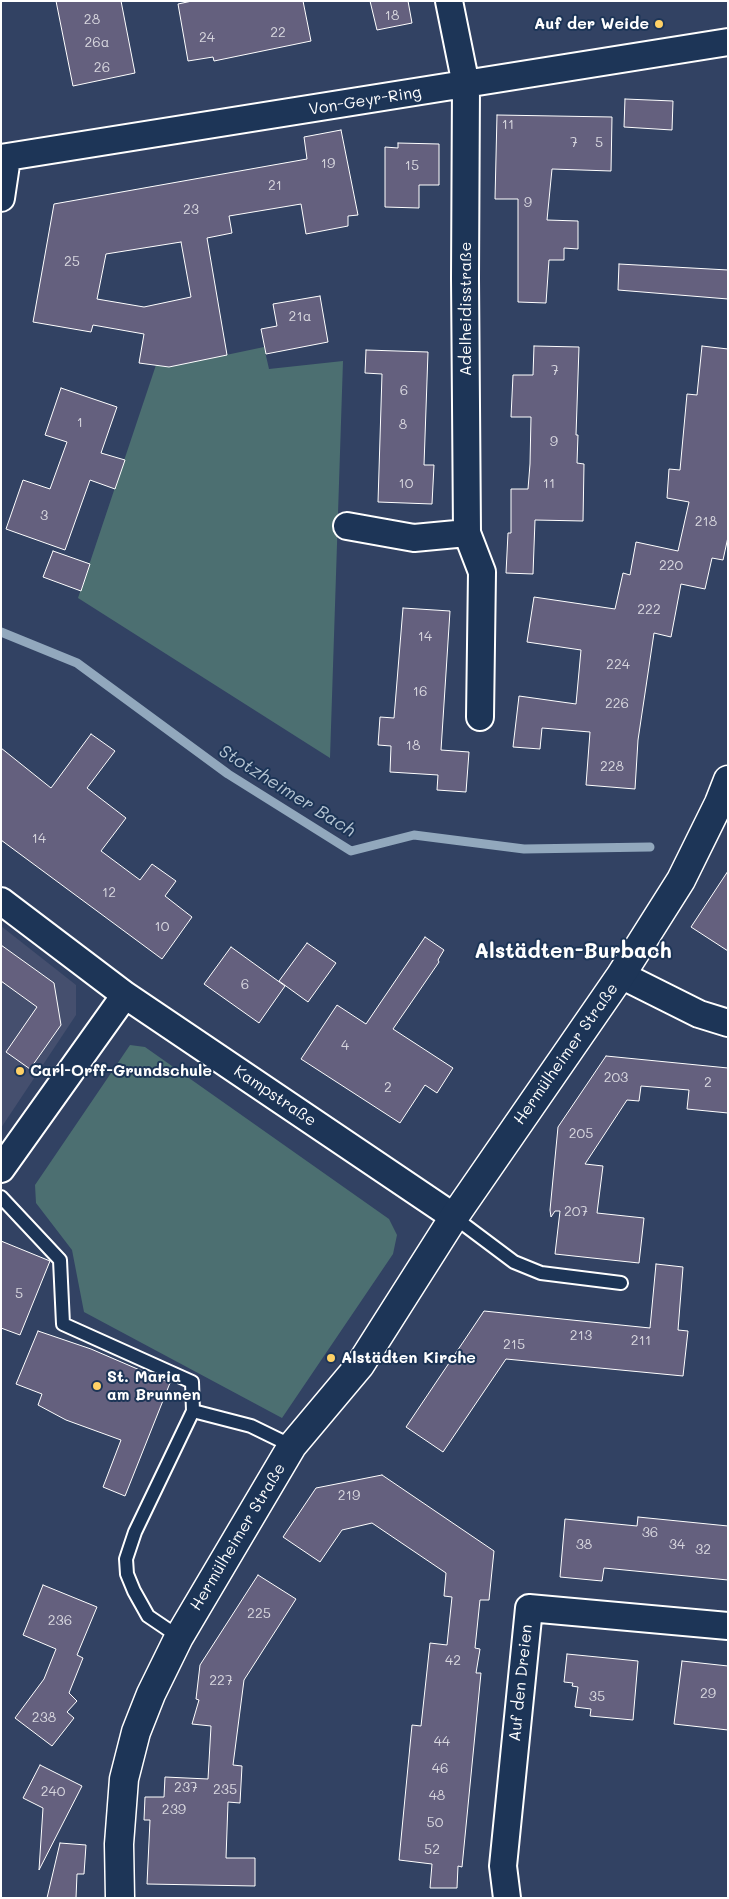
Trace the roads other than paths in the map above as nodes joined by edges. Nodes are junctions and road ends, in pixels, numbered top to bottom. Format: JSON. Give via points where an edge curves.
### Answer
{"nodes":[{"id":1,"x":449,"y":1,"type":"edge"},
{"id":2,"x":728,"y":42,"type":"edge"},
{"id":3,"x":466,"y":85,"type":"junction"},
{"id":4,"x":4,"y":158,"type":"edge"},
{"id":5,"x":1,"y":198,"type":"edge"},
{"id":6,"x":347,"y":526,"type":"dead end"},
{"id":7,"x":467,"y":533,"type":"junction"},
{"id":8,"x":480,"y":716,"type":"dead end"},
{"id":9,"x":728,"y":780,"type":"edge"},
{"id":10,"x":1,"y":900,"type":"edge"},
{"id":11,"x":621,"y":975,"type":"junction"},
{"id":12,"x":125,"y":995,"type":"junction"},
{"id":13,"x":728,"y":1023,"type":"edge"},
{"id":14,"x":1,"y":1169,"type":"edge"},
{"id":15,"x":1,"y":1197,"type":"edge"},
{"id":16,"x":454,"y":1216,"type":"junction"},
{"id":17,"x":621,"y":1283,"type":"dead end"},
{"id":18,"x":193,"y":1411,"type":"junction"},
{"id":19,"x":292,"y":1446,"type":"junction"},
{"id":20,"x":728,"y":1626,"type":"edge"},
{"id":21,"x":179,"y":1637,"type":"junction"},
{"id":22,"x":120,"y":1898,"type":"edge"},
{"id":23,"x":507,"y":1898,"type":"edge"}],
"edges":[{"from":1,"to":3,"type":"street"},
{"from":2,"to":3,"type":"street","name":"Von-Geyr-Ring"},
{"from":3,"to":4,"type":"street","name":"Von-Geyr-Ring"},
{"from":3,"to":7,"type":"street","name":"Adelheidisstraße"},
{"from":4,"to":5,"type":"street"},
{"from":6,"to":7,"type":"street","via":[[414,538]]},
{"from":7,"to":8,"type":"street","name":"Adelheidisstraße","via":[[482,572]]},
{"from":9,"to":11,"type":"street","name":"Hermülheimer Straße","via":[[681,880]]},
{"from":10,"to":12,"type":"street","name":"Kampstraße"},
{"from":11,"to":13,"type":"street","via":[[699,1014]]},
{"from":11,"to":16,"type":"street","name":"Hermülheimer Straße"},
{"from":12,"to":14,"type":"street"},
{"from":12,"to":16,"type":"street","name":"Kampstraße"},
{"from":15,"to":18,"type":"lane","via":[[60,1260],[63,1324],[192,1382]]},
{"from":16,"to":17,"type":"lane","via":[[514,1262],[541,1273]]},
{"from":16,"to":19,"type":"street","name":"Hermülheimer Straße","via":[[360,1365]]},
{"from":18,"to":19,"type":"lane","via":[[251,1426]]},
{"from":18,"to":21,"type":"lane","via":[[135,1532],[126,1559],[127,1574],[148,1616]]},
{"from":19,"to":21,"type":"street","name":"Hermülheimer Straße"},
{"from":20,"to":23,"type":"street","name":"Auf den Dreien","via":[[529,1608],[503,1866]]},
{"from":21,"to":22,"type":"street","name":"Hermülheimer Straße","via":[[136,1732],[124,1779],[119,1844]]}]}
